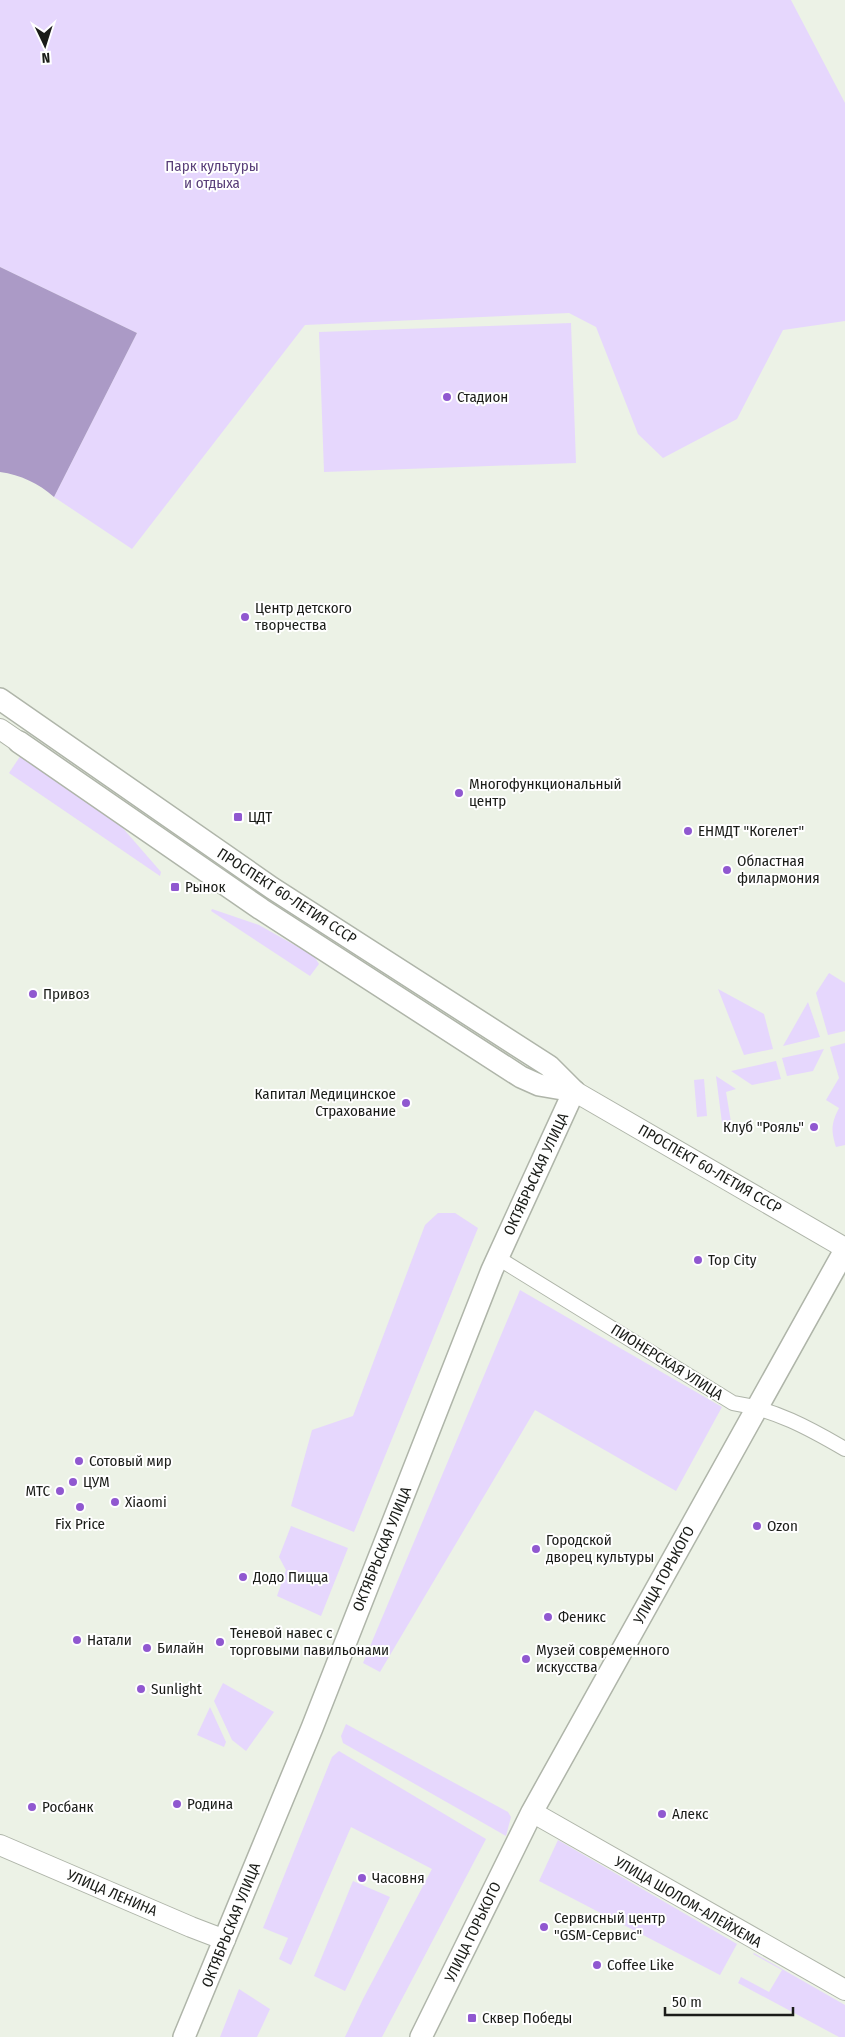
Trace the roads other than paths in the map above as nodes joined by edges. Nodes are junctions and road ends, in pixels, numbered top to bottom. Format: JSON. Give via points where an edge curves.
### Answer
{"nodes":[{"id":1,"x":1,"y":703,"type":"edge"},
{"id":2,"x":0,"y":730,"type":"edge"},
{"id":3,"x":19,"y":742,"type":"joint"},
{"id":4,"x":574,"y":1091,"type":"junction"},
{"id":5,"x":845,"y":1249,"type":"edge"},
{"id":6,"x":498,"y":1258,"type":"junction"},
{"id":7,"x":758,"y":1407,"type":"junction"},
{"id":8,"x":845,"y":1449,"type":"edge"},
{"id":9,"x":532,"y":1812,"type":"junction"},
{"id":10,"x":0,"y":1845,"type":"edge"},
{"id":11,"x":225,"y":1940,"type":"junction"},
{"id":12,"x":845,"y":1990,"type":"edge"},
{"id":13,"x":184,"y":2037,"type":"edge"},
{"id":14,"x":421,"y":2037,"type":"edge"}],
"edges":[{"from":1,"to":4,"type":"main road","name":"ПРОСПЕКТ 60-ЛЕТИЯ СССР","via":[[272,888],[549,1066]]},
{"from":2,"to":3,"type":"main road","name":"ПРОСПЕКТ 60-ЛЕТИЯ СССР"},
{"from":3,"to":4,"type":"main road","name":"ПРОСПЕКТ 60-ЛЕТИЯ СССР","via":[[261,909],[521,1077],[539,1085]]},
{"from":4,"to":5,"type":"main road","name":"ПРОСПЕКТ 60-ЛЕТИЯ СССР"},
{"from":4,"to":6,"type":"main road","name":"ОКТЯБРЬСКАЯ УЛИЦА"},
{"from":5,"to":7,"type":"main road","name":"УЛИЦА ГОРЬКОГО"},
{"from":6,"to":7,"type":"street","name":"ПИОНЕРСКАЯ УЛИЦА","via":[[732,1403]]},
{"from":6,"to":11,"type":"main road","name":"ОКТЯБРЬСКАЯ УЛИЦА"},
{"from":7,"to":8,"type":"street","name":"ПИОНЕРСКАЯ УЛИЦА","via":[[810,1428]]},
{"from":7,"to":9,"type":"main road","name":"УЛИЦА ГОРЬКОГО"},
{"from":9,"to":12,"type":"main road","name":"УЛИЦА ШОЛОМ-АЛЕЙХЕМА"},
{"from":9,"to":14,"type":"main road","name":"УЛИЦА ГОРЬКОГО"},
{"from":10,"to":11,"type":"main road","name":"УЛИЦА ЛЕНИНА"},
{"from":11,"to":13,"type":"main road","name":"ОКТЯБРЬСКАЯ УЛИЦА"}]}
